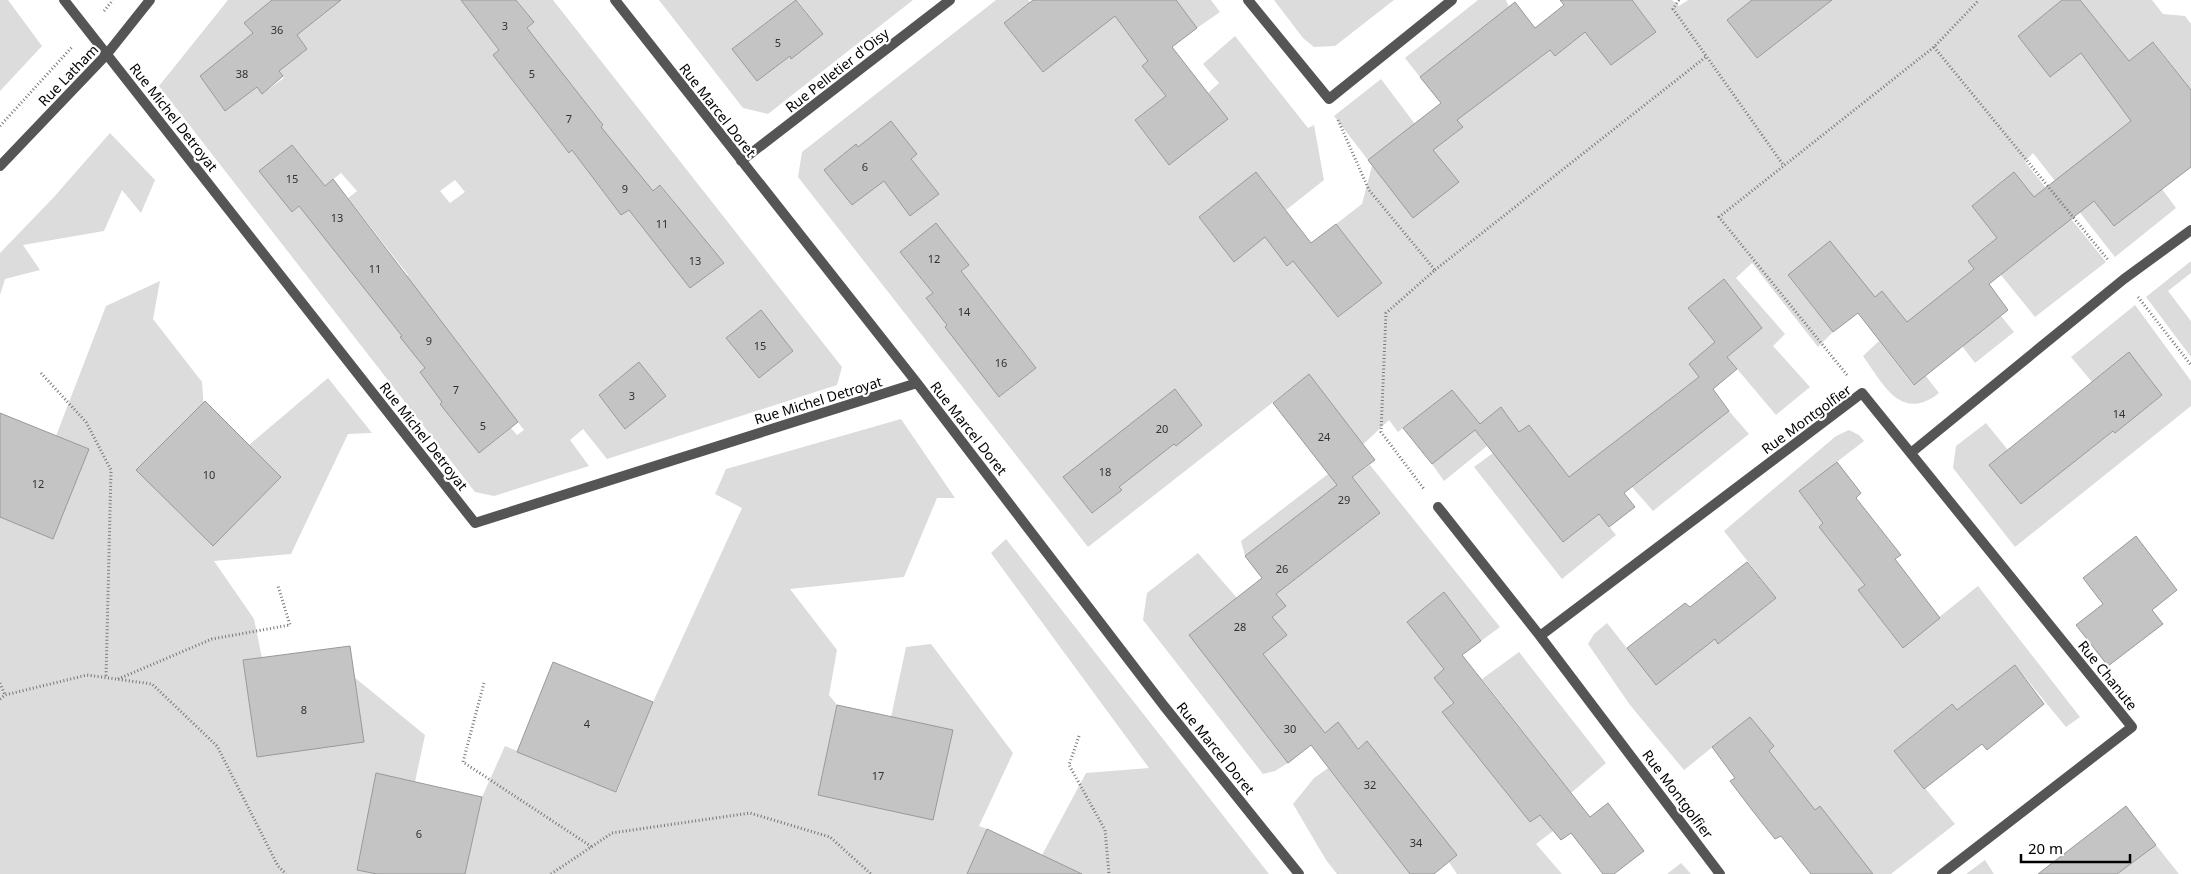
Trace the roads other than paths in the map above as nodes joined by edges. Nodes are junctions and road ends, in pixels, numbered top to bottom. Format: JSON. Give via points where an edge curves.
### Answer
{"nodes":[{"id":1,"x":64,"y":0,"type":"edge"},
{"id":2,"x":150,"y":0,"type":"edge"},
{"id":3,"x":615,"y":0,"type":"edge"},
{"id":4,"x":950,"y":0,"type":"edge"},
{"id":5,"x":1248,"y":0,"type":"edge"},
{"id":6,"x":1452,"y":0,"type":"edge"},
{"id":7,"x":107,"y":54,"type":"junction"},
{"id":8,"x":741,"y":161,"type":"junction"},
{"id":9,"x":0,"y":166,"type":"edge"},
{"id":10,"x":2191,"y":230,"type":"edge"},
{"id":11,"x":917,"y":383,"type":"junction"},
{"id":12,"x":1912,"y":452,"type":"junction"},
{"id":13,"x":1438,"y":507,"type":"road end"},
{"id":14,"x":1540,"y":636,"type":"junction"},
{"id":15,"x":1299,"y":874,"type":"edge"},
{"id":16,"x":1720,"y":874,"type":"edge"},
{"id":17,"x":1942,"y":874,"type":"edge"}],
"edges":[{"from":1,"to":7,"type":"street","name":"Rue Michel Detroyat"},
{"from":2,"to":7,"type":"street","name":"Rue Latham"},
{"from":3,"to":8,"type":"street","name":"Rue Marcel Doret"},
{"from":4,"to":8,"type":"street","name":"Rue Pelletier d'Oisy"},
{"from":5,"to":6,"type":"street","via":[[1329,99]]},
{"from":7,"to":9,"type":"street","name":"Rue Latham"},
{"from":7,"to":11,"type":"street","name":"Rue Michel Detroyat","via":[[475,523]]},
{"from":8,"to":11,"type":"street","name":"Rue Marcel Doret"},
{"from":10,"to":12,"type":"street","via":[[2124,279]]},
{"from":11,"to":15,"type":"street","name":"Rue Marcel Doret","via":[[1158,698]]},
{"from":12,"to":14,"type":"street","name":"Rue Montgolfier","via":[[1862,393]]},
{"from":12,"to":17,"type":"street","name":"Rue Chanute","via":[[2132,727]]},
{"from":13,"to":14,"type":"street","name":"Rue Montgolfier"},
{"from":14,"to":16,"type":"street","name":"Rue Montgolfier"}]}
